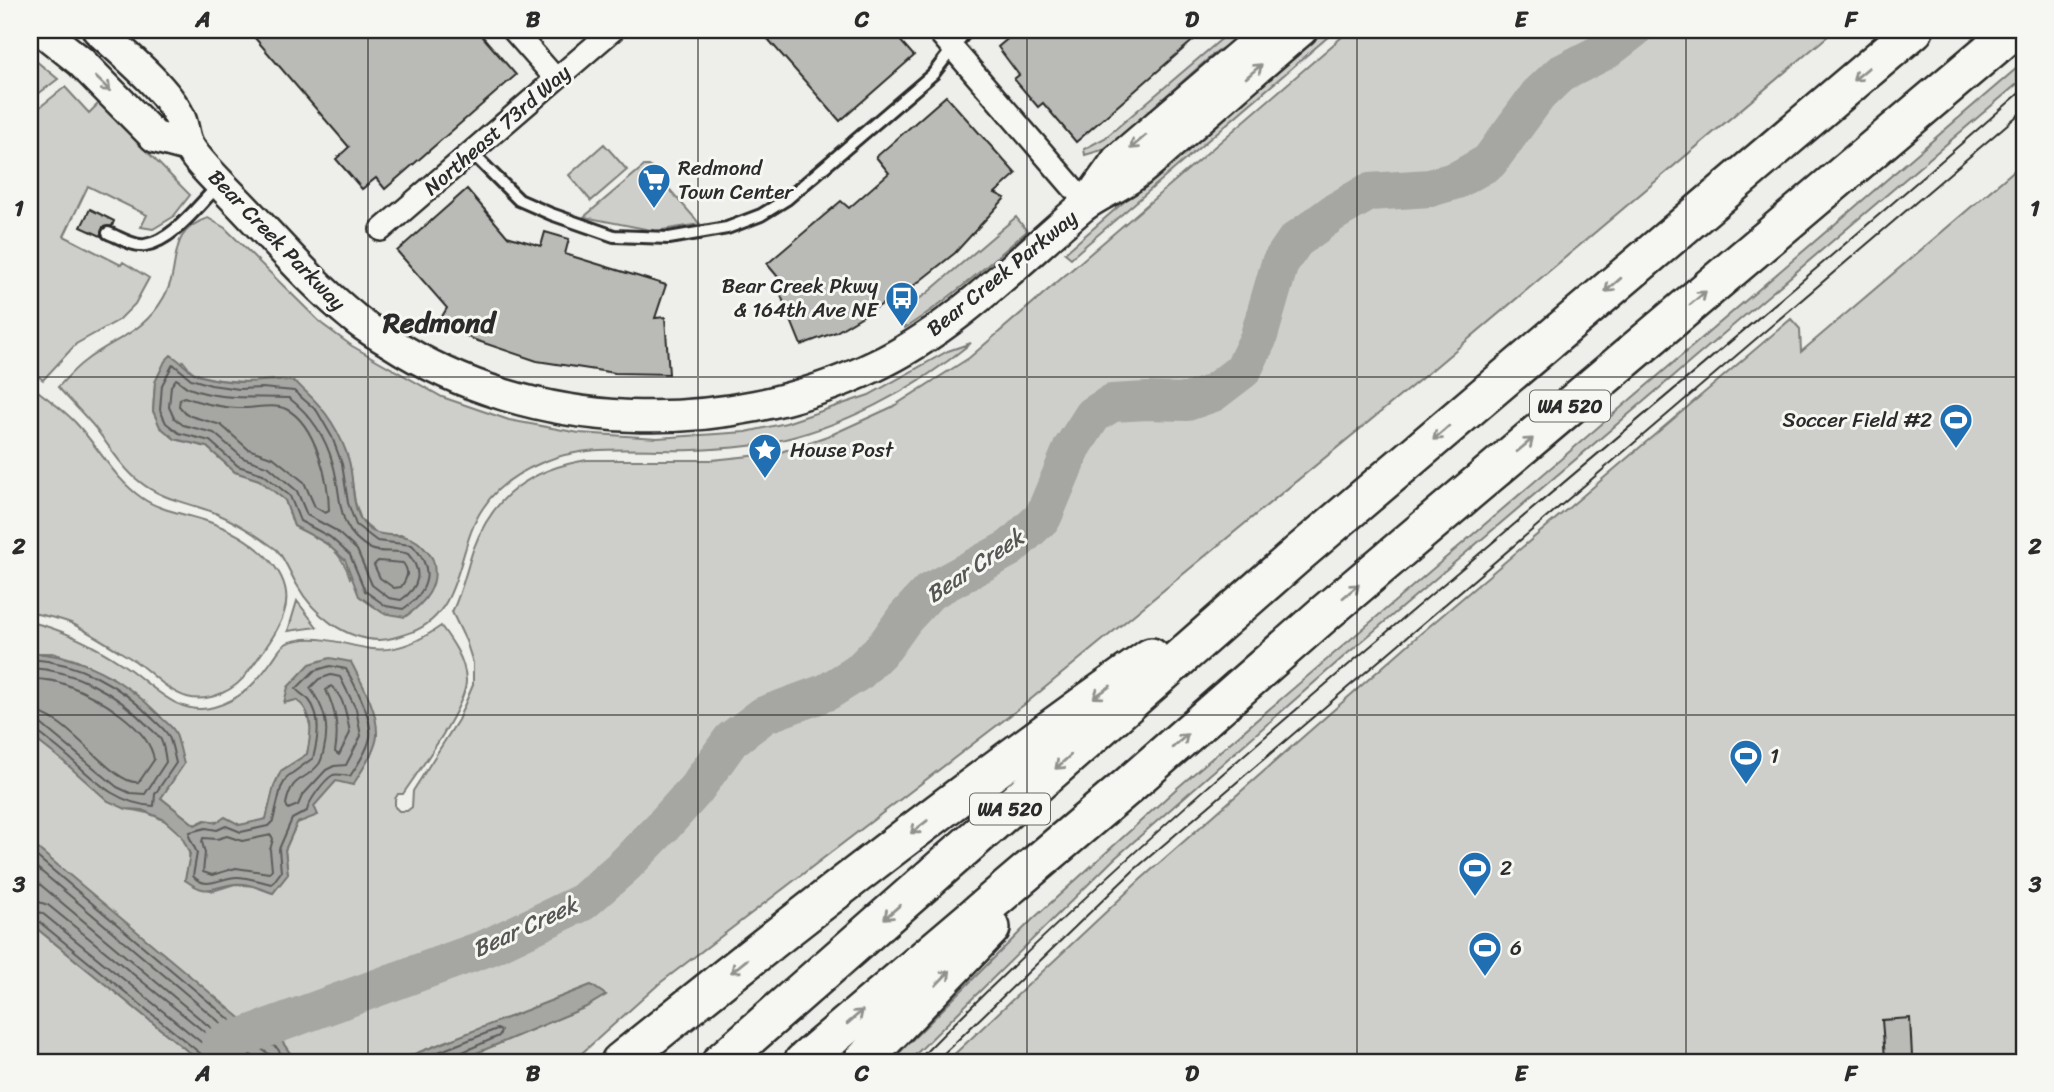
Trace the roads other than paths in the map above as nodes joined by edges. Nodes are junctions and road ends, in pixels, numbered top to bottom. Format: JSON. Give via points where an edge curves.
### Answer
{"nodes":[{"id":1,"x":98,"y":30,"type":"edge"},
{"id":2,"x":513,"y":30,"type":"edge"},
{"id":3,"x":613,"y":30,"type":"edge"},
{"id":4,"x":937,"y":30,"type":"edge"},
{"id":5,"x":967,"y":30,"type":"edge"},
{"id":6,"x":1269,"y":30,"type":"edge"},
{"id":7,"x":1302,"y":30,"type":"edge"},
{"id":8,"x":1914,"y":30,"type":"edge"},
{"id":9,"x":2014,"y":30,"type":"edge"},
{"id":10,"x":51,"y":33,"type":"edge"},
{"id":11,"x":952,"y":47,"type":"junction"},
{"id":12,"x":556,"y":79,"type":"junction"},
{"id":13,"x":188,"y":146,"type":"junction"},
{"id":14,"x":471,"y":152,"type":"junction"},
{"id":15,"x":220,"y":183,"type":"junction"},
{"id":16,"x":1086,"y":204,"type":"junction"},
{"id":17,"x":381,"y":230,"type":"dead end"},
{"id":18,"x":108,"y":233,"type":"dead end"},
{"id":19,"x":1298,"y":554,"type":"junction"},
{"id":20,"x":1128,"y":786,"type":"junction"},
{"id":21,"x":620,"y":1062,"type":"edge"},
{"id":22,"x":721,"y":1062,"type":"edge"},
{"id":23,"x":803,"y":1062,"type":"edge"},
{"id":24,"x":862,"y":1062,"type":"edge"}],
"edges":[{"from":1,"to":13,"type":"main road","name":"Bear Creek Parkway","via":[[158,88],[179,116]]},
{"from":2,"to":12,"type":"street"},
{"from":3,"to":12,"type":"street","name":"Northeast 73rd Way"},
{"from":4,"to":11,"type":"street"},
{"from":5,"to":11,"type":"lane"},
{"from":6,"to":16,"type":"main road","name":"Bear Creek Parkway","one_way":true,"via":[[1117,160]]},
{"from":16,"to":7,"type":"main road","name":"Bear Creek Parkway","one_way":true,"via":[[1131,178]]},
{"from":8,"to":19,"type":"highway","number":"WA 520","one_way":true},
{"from":20,"to":9,"type":"highway","number":"WA 520","one_way":true,"via":[[1325,613]]},
{"from":10,"to":13,"type":"main road","one_way":true,"via":[[155,137]]},
{"from":11,"to":14,"type":"lane","via":[[933,74],[786,199],[727,228],[669,238],[614,236],[519,200]]},
{"from":11,"to":16,"type":"street"},
{"from":12,"to":14,"type":"street","name":"Northeast 73rd Way"},
{"from":13,"to":15,"type":"main road","name":"Bear Creek Parkway"},
{"from":14,"to":17,"type":"street","name":"Northeast 73rd Way"},
{"from":15,"to":16,"type":"main road","name":"Bear Creek Parkway","via":[[355,320],[408,354],[491,393],[605,415],[744,410],[877,366],[984,292]]},
{"from":15,"to":18,"type":"lane","via":[[168,234],[146,245]]},
{"from":19,"to":21,"type":"highway","one_way":true,"via":[[1025,746]]},
{"from":19,"to":22,"type":"highway","number":"WA 520","one_way":true},
{"from":23,"to":20,"type":"highway","number":"WA 520","one_way":true},
{"from":24,"to":20,"type":"highway","one_way":true}]}
